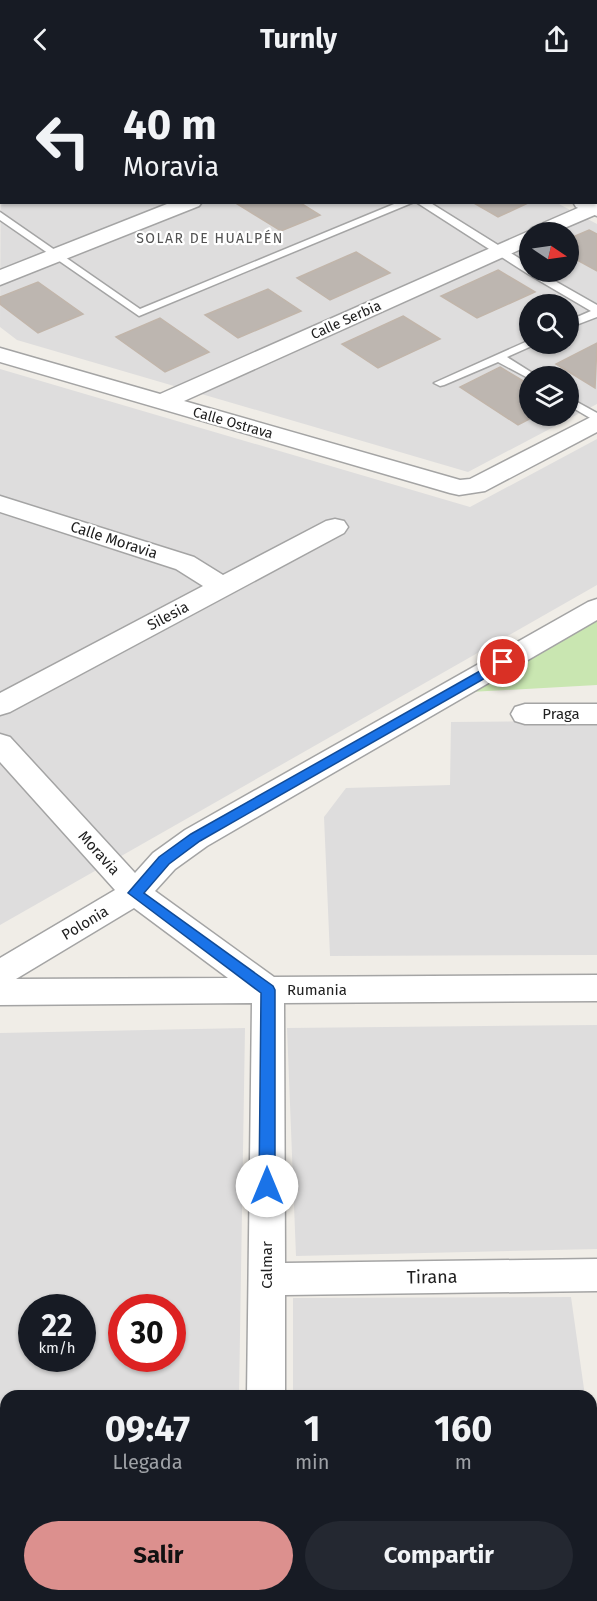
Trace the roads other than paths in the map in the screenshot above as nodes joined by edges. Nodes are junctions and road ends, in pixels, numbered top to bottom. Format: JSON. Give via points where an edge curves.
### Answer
{"nodes":[{"id":1,"x":187,"y":204,"type":"edge"},
{"id":2,"x":404,"y":204,"type":"edge"},
{"id":3,"x":424,"y":204,"type":"edge"},
{"id":4,"x":592,"y":207,"type":"edge"},
{"id":5,"x":0,"y":215,"type":"edge"},
{"id":6,"x":560,"y":222,"type":"edge"},
{"id":7,"x":519,"y":242,"type":"edge"},
{"id":8,"x":497,"y":251,"type":"junction"},
{"id":9,"x":56,"y":256,"type":"junction"},
{"id":10,"x":519,"y":264,"type":"edge"},
{"id":11,"x":0,"y":278,"type":"edge"},
{"id":12,"x":549,"y":282,"type":"edge"},
{"id":13,"x":597,"y":311,"type":"edge"},
{"id":14,"x":579,"y":320,"type":"edge"},
{"id":15,"x":519,"y":348,"type":"edge"},
{"id":16,"x":0,"y":355,"type":"edge"},
{"id":17,"x":498,"y":357,"type":"junction"},
{"id":18,"x":519,"y":369,"type":"edge"},
{"id":19,"x":440,"y":383,"type":"dead end"},
{"id":20,"x":162,"y":402,"type":"junction"},
{"id":21,"x":579,"y":407,"type":"edge"},
{"id":22,"x":597,"y":418,"type":"edge"},
{"id":23,"x":597,"y":423,"type":"edge"},
{"id":24,"x":0,"y":504,"type":"edge"},
{"id":25,"x":335,"y":527,"type":"dead end"},
{"id":26,"x":223,"y":586,"type":"junction"},
{"id":27,"x":597,"y":608,"type":"edge"},
{"id":28,"x":0,"y":705,"type":"edge"},
{"id":29,"x":525,"y":714,"type":"dead end"},
{"id":30,"x":597,"y":714,"type":"edge"},
{"id":31,"x":0,"y":744,"type":"edge"},
{"id":32,"x":135,"y":893,"type":"junction"},
{"id":33,"x":0,"y":973,"type":"edge"},
{"id":34,"x":597,"y":988,"type":"edge"},
{"id":35,"x":268,"y":990,"type":"junction"},
{"id":36,"x":0,"y":992,"type":"edge"},
{"id":37,"x":597,"y":1275,"type":"edge"},
{"id":38,"x":267,"y":1279,"type":"junction"},
{"id":39,"x":266,"y":1390,"type":"edge"}],
"edges":[{"from":1,"to":9,"type":"street"},
{"from":2,"to":9,"type":"lane","via":[[139,314]]},
{"from":3,"to":8,"type":"lane"},
{"from":4,"to":6,"type":"street"},
{"from":5,"to":9,"type":"lane"},
{"from":7,"to":8,"type":"street","name":"Calle Serbia"},
{"from":8,"to":10,"type":"lane"},
{"from":8,"to":20,"type":"street","name":"Calle Serbia"},
{"from":9,"to":11,"type":"street"},
{"from":12,"to":13,"type":"lane"},
{"from":13,"to":14,"type":"lane"},
{"from":15,"to":17,"type":"lane"},
{"from":16,"to":20,"type":"street","name":"Calle Ostrava"},
{"from":17,"to":18,"type":"lane"},
{"from":17,"to":19,"type":"lane"},
{"from":20,"to":23,"type":"street","name":"Calle Ostrava","via":[[466,488]]},
{"from":21,"to":22,"type":"lane"},
{"from":24,"to":26,"type":"street","name":"Calle Moravia","via":[[185,563]]},
{"from":25,"to":26,"type":"street","name":"Silesia"},
{"from":26,"to":28,"type":"street","name":"Silesia"},
{"from":27,"to":32,"type":"street","name":"Polonia","via":[[196,838],[164,861]]},
{"from":29,"to":30,"type":"street","name":"Praga"},
{"from":31,"to":32,"type":"street","name":"Moravia"},
{"from":32,"to":33,"type":"street","name":"Polonia"},
{"from":32,"to":35,"type":"street","name":"Moravia"},
{"from":34,"to":35,"type":"street","name":"Rumania"},
{"from":35,"to":36,"type":"street","name":"Rumania"},
{"from":35,"to":38,"type":"street","name":"Calmar"},
{"from":37,"to":38,"type":"street","name":"Tirana"},
{"from":38,"to":39,"type":"street","name":"Calmar"}]}
